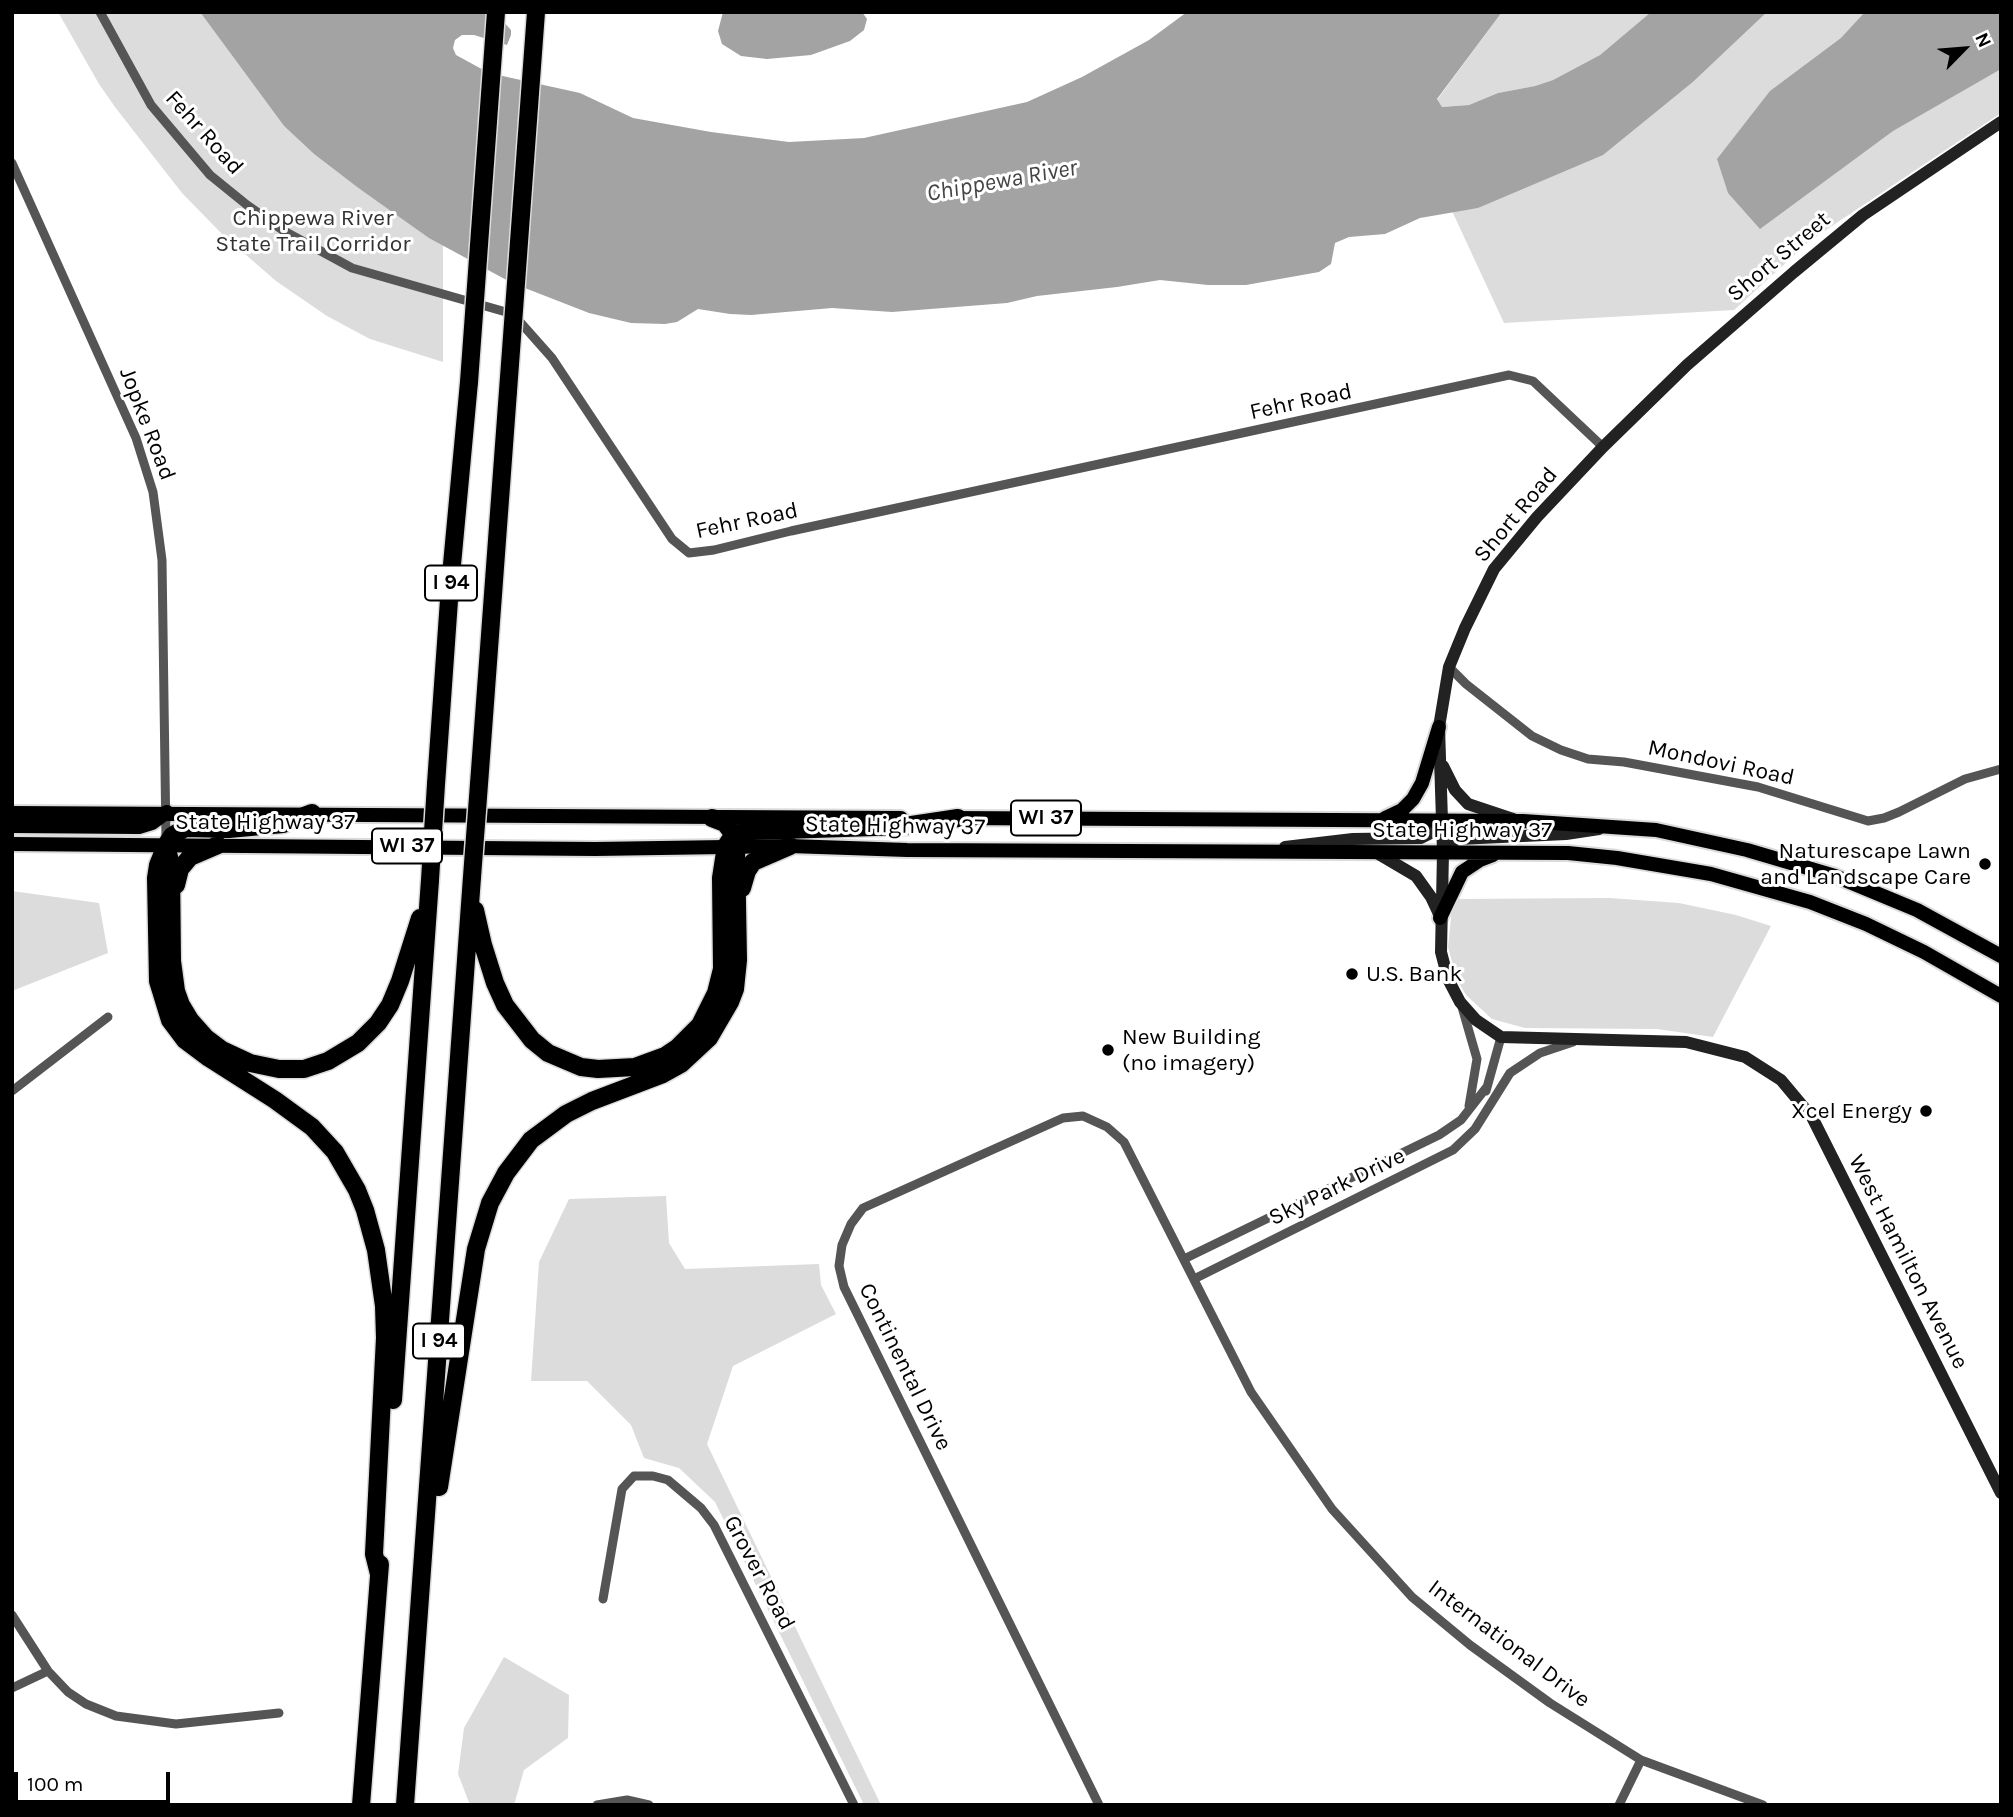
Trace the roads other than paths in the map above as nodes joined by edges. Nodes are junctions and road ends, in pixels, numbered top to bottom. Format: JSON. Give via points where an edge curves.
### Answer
{"nodes":[{"id":1,"x":100,"y":12,"type":"edge"},
{"id":2,"x":496,"y":12,"type":"edge"},
{"id":3,"x":536,"y":12,"type":"edge"},
{"id":4,"x":2001,"y":122,"type":"edge"},
{"id":5,"x":12,"y":163,"type":"edge"},
{"id":6,"x":1603,"y":447,"type":"junction"},
{"id":7,"x":1450,"y":667,"type":"junction"},
{"id":8,"x":1440,"y":727,"type":"junction"},
{"id":9,"x":1440,"y":756,"type":"junction"},
{"id":10,"x":2001,"y":769,"type":"edge"},
{"id":11,"x":12,"y":813,"type":"edge"},
{"id":12,"x":167,"y":813,"type":"junction"},
{"id":13,"x":312,"y":813,"type":"junction"},
{"id":14,"x":712,"y":818,"type":"junction"},
{"id":15,"x":958,"y":818,"type":"junction"},
{"id":16,"x":1379,"y":820,"type":"junction"},
{"id":17,"x":1442,"y":820,"type":"junction"},
{"id":18,"x":1517,"y":821,"type":"junction"},
{"id":19,"x":12,"y":827,"type":"edge"},
{"id":20,"x":1609,"y":827,"type":"junction"},
{"id":21,"x":732,"y":843,"type":"junction"},
{"id":22,"x":12,"y":844,"type":"edge"},
{"id":23,"x":166,"y":845,"type":"junction"},
{"id":24,"x":218,"y":845,"type":"junction"},
{"id":25,"x":790,"y":846,"type":"junction"},
{"id":26,"x":1253,"y":852,"type":"junction"},
{"id":27,"x":1443,"y":852,"type":"junction"},
{"id":28,"x":1500,"y":852,"type":"junction"},
{"id":29,"x":1377,"y":853,"type":"junction"},
{"id":30,"x":429,"y":884,"type":"junction"},
{"id":31,"x":472,"y":884,"type":"junction"},
{"id":32,"x":1440,"y":918,"type":"junction"},
{"id":33,"x":172,"y":927,"type":"junction"},
{"id":34,"x":739,"y":930,"type":"junction"},
{"id":35,"x":2001,"y":956,"type":"edge"},
{"id":36,"x":2001,"y":996,"type":"edge"},
{"id":37,"x":1460,"y":1002,"type":"junction"},
{"id":38,"x":108,"y":1017,"type":"dead end"},
{"id":39,"x":1501,"y":1037,"type":"junction"},
{"id":40,"x":1578,"y":1040,"type":"junction"},
{"id":41,"x":1486,"y":1088,"type":"junction"},
{"id":42,"x":12,"y":1091,"type":"edge"},
{"id":43,"x":1467,"y":1111,"type":"junction"},
{"id":44,"x":1483,"y":1114,"type":"junction"},
{"id":45,"x":1184,"y":1259,"type":"junction"},
{"id":46,"x":1194,"y":1279,"type":"junction"},
{"id":47,"x":2001,"y":1493,"type":"edge"},
{"id":48,"x":424,"y":1550,"type":"junction"},
{"id":49,"x":379,"y":1574,"type":"junction"},
{"id":50,"x":603,"y":1599,"type":"dead end"},
{"id":51,"x":12,"y":1615,"type":"edge"},
{"id":52,"x":48,"y":1671,"type":"junction"},
{"id":53,"x":12,"y":1688,"type":"edge"},
{"id":54,"x":279,"y":1713,"type":"dead end"},
{"id":55,"x":1641,"y":1760,"type":"junction"},
{"id":56,"x":361,"y":1805,"type":"edge"},
{"id":57,"x":405,"y":1805,"type":"edge"},
{"id":58,"x":597,"y":1805,"type":"edge"},
{"id":59,"x":649,"y":1805,"type":"edge"},
{"id":60,"x":853,"y":1805,"type":"edge"},
{"id":61,"x":1099,"y":1805,"type":"edge"},
{"id":62,"x":1619,"y":1805,"type":"edge"},
{"id":63,"x":1763,"y":1805,"type":"edge"}],
"edges":[{"from":1,"to":6,"type":"street","name":"Fehr Road","via":[[151,105],[211,175],[247,205],[352,268],[513,314],[552,358],[672,539],[689,553],[1509,375],[1533,381]]},
{"from":2,"to":30,"type":"highway","number":"I 94","bridge":true},
{"from":3,"to":31,"type":"highway","number":"I 94","bridge":true},
{"from":4,"to":6,"type":"street","name":"Short Street","via":[[1863,215],[1714,340]]},
{"from":5,"to":12,"type":"street","name":"Jopke Road","via":[[136,438],[153,492],[162,560]]},
{"from":6,"to":7,"type":"street","name":"Short Road","via":[[1494,569]]},
{"from":7,"to":8,"type":"street","name":"Short Road"},
{"from":7,"to":10,"type":"street","name":"Mondovi Road","via":[[1532,736],[1561,750],[1588,759],[1758,787],[1868,821],[1899,812],[1965,779]]},
{"from":8,"to":9,"type":"street","name":"Short Road"},
{"from":8,"to":16,"type":"main road","via":[[1413,799],[1402,810]]},
{"from":9,"to":17,"type":"street","name":"Short Road"},
{"from":9,"to":18,"type":"street","via":[[1452,786],[1464,800]]},
{"from":11,"to":12,"type":"main road","name":"State Highway 37","number":"WI 37"},
{"from":12,"to":13,"type":"main road","name":"State Highway 37","number":"WI 37"},
{"from":12,"to":19,"type":"main road","via":[[138,827]]},
{"from":12,"to":23,"type":"street","name":"Jopke Road"},
{"from":13,"to":14,"type":"main road","name":"State Highway 37","number":"WI 37"},
{"from":13,"to":23,"type":"highway","via":[[287,824],[183,829]]},
{"from":14,"to":15,"type":"main road","name":"State Highway 37","number":"WI 37"},
{"from":14,"to":21,"type":"highway","via":[[725,823]]},
{"from":15,"to":16,"type":"main road","name":"State Highway 37","number":"WI 37"},
{"from":15,"to":21,"type":"highway","via":[[905,825],[742,832]]},
{"from":16,"to":17,"type":"main road","name":"State Highway 37","number":"WI 37"},
{"from":17,"to":18,"type":"main road","name":"State Highway 37","number":"WI 37"},
{"from":17,"to":26,"type":"street","via":[[1421,838],[1342,839]]},
{"from":17,"to":27,"type":"street"},
{"from":18,"to":20,"type":"main road","name":"State Highway 37","number":"WI 37"},
{"from":20,"to":27,"type":"street","via":[[1566,834],[1458,839]]},
{"from":20,"to":35,"type":"main road","name":"State Highway 37","number":"WI 37","via":[[1656,830],[1790,861],[1917,911]]},
{"from":21,"to":24,"type":"main road","name":"State Highway 37","number":"WI 37","via":[[595,849]]},
{"from":21,"to":25,"type":"main road","name":"State Highway 37","number":"WI 37"},
{"from":21,"to":31,"type":"highway","via":[[721,878],[722,969],[716,993],[700,1025],[677,1048],[635,1067],[581,1067],[548,1053],[532,1040],[505,1005],[495,983]]},
{"from":21,"to":34,"type":"highway"},
{"from":22,"to":23,"type":"main road","name":"State Highway 37","number":"WI 37"},
{"from":23,"to":24,"type":"main road","name":"State Highway 37","number":"WI 37"},
{"from":23,"to":33,"type":"highway","via":[[171,865]]},
{"from":23,"to":49,"type":"highway","via":[[156,878],[156,951],[158,981],[170,1020],[193,1047],[300,1117],[325,1140],[357,1190],[370,1228],[382,1282],[385,1327],[373,1554]]},
{"from":24,"to":33,"type":"highway","via":[[196,853],[180,869]]},
{"from":25,"to":26,"type":"main road","name":"State Highway 37","number":"WI 37"},
{"from":25,"to":34,"type":"highway","via":[[761,857],[747,871]]},
{"from":26,"to":29,"type":"main road","name":"State Highway 37","number":"WI 37"},
{"from":27,"to":28,"type":"main road","name":"State Highway 37","number":"WI 37"},
{"from":27,"to":29,"type":"main road","name":"State Highway 37","number":"WI 37"},
{"from":27,"to":32,"type":"street"},
{"from":28,"to":32,"type":"main road","via":[[1462,873]]},
{"from":28,"to":36,"type":"main road","name":"State Highway 37","number":"WI 37","via":[[1617,858],[1761,887],[1866,924]]},
{"from":29,"to":32,"type":"street","via":[[1416,876]]},
{"from":30,"to":33,"type":"highway","via":[[400,981],[378,1023],[344,1053],[304,1069],[250,1063],[206,1038],[190,1020],[176,991]]},
{"from":30,"to":49,"type":"highway","number":"I 94"},
{"from":31,"to":48,"type":"highway","number":"I 94"},
{"from":32,"to":37,"type":"street","via":[[1443,966]]},
{"from":34,"to":48,"type":"highway","via":[[733,995],[704,1043],[668,1071],[586,1103],[551,1124],[521,1152],[498,1187],[484,1220],[471,1274],[430,1542]]},
{"from":37,"to":39,"type":"street"},
{"from":37,"to":43,"type":"street","via":[[1477,1059]]},
{"from":38,"to":42,"type":"street"},
{"from":39,"to":40,"type":"street","name":"West Hamilton Avenue"},
{"from":39,"to":41,"type":"street","name":"Sky Park Drive"},
{"from":40,"to":44,"type":"street","name":"Sky Park Drive","via":[[1540,1053],[1520,1066]]},
{"from":40,"to":47,"type":"street","name":"West Hamilton Avenue","via":[[1686,1042],[1745,1057],[1781,1080],[1812,1117]]},
{"from":41,"to":43,"type":"street","name":"Sky Park Drive"},
{"from":41,"to":44,"type":"street","name":"Sky Park Drive"},
{"from":43,"to":45,"type":"street","name":"Sky Park Drive","via":[[1439,1135]]},
{"from":44,"to":46,"type":"street","name":"Sky Park Drive","via":[[1464,1142],[1442,1157]]},
{"from":45,"to":46,"type":"street","name":"International Drive"},
{"from":45,"to":61,"type":"street","name":"Continental Drive","via":[[1124,1142],[1107,1127],[1083,1116],[1063,1118],[863,1208],[842,1245],[839,1266],[844,1287]]},
{"from":46,"to":55,"type":"street","name":"International Drive","via":[[1251,1392],[1332,1509],[1391,1575],[1470,1645]]},
{"from":48,"to":57,"type":"highway","number":"I 94"},
{"from":49,"to":56,"type":"highway","number":"I 94"},
{"from":50,"to":60,"type":"street","name":"Grover Road","via":[[622,1489],[634,1476],[668,1480],[701,1508],[719,1534]]},
{"from":51,"to":52,"type":"street"},
{"from":52,"to":53,"type":"street"},
{"from":52,"to":54,"type":"street","via":[[86,1704],[116,1716],[176,1724]]},
{"from":55,"to":62,"type":"street"},
{"from":55,"to":63,"type":"street","name":"International Drive"},
{"from":58,"to":59,"type":"street","via":[[627,1800]]}]}
